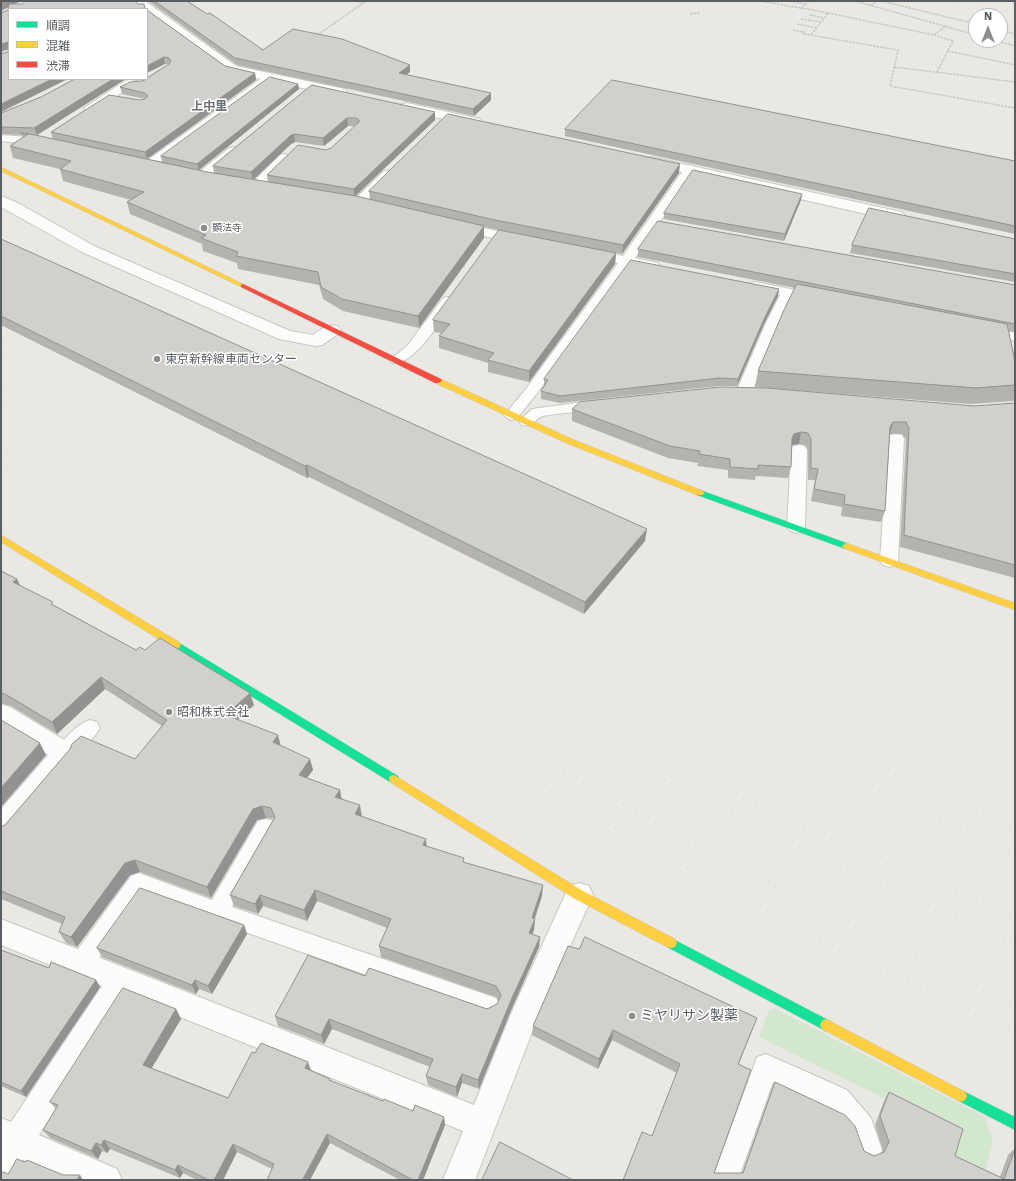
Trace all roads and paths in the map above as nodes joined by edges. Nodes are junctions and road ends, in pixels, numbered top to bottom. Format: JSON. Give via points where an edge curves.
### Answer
{"nodes":[{"id":1,"x":356,"y":1,"type":"edge"},
{"id":2,"x":366,"y":1,"type":"edge"},
{"id":3,"x":760,"y":1,"type":"edge"},
{"id":4,"x":789,"y":1,"type":"edge"},
{"id":5,"x":809,"y":1,"type":"edge"},
{"id":6,"x":855,"y":1,"type":"edge"},
{"id":7,"x":876,"y":1,"type":"edge"},
{"id":8,"x":881,"y":1,"type":"edge"},
{"id":9,"x":364,"y":3,"type":"junction"},
{"id":10,"x":806,"y":4,"type":"junction"},
{"id":11,"x":871,"y":6,"type":"junction"},
{"id":12,"x":801,"y":8,"type":"junction"},
{"id":13,"x":148,"y":11,"type":"edge"},
{"id":14,"x":699,"y":13,"type":"dead end"},
{"id":15,"x":828,"y":13,"type":"junction"},
{"id":16,"x":690,"y":14,"type":"dead end"},
{"id":17,"x":810,"y":15,"type":"dead end"},
{"id":18,"x":824,"y":18,"type":"junction"},
{"id":19,"x":801,"y":19,"type":"dead end"},
{"id":20,"x":821,"y":22,"type":"junction"},
{"id":21,"x":968,"y":22,"type":"edge"},
{"id":22,"x":797,"y":24,"type":"dead end"},
{"id":23,"x":947,"y":26,"type":"junction"},
{"id":24,"x":817,"y":28,"type":"junction"},
{"id":25,"x":793,"y":30,"type":"dead end"},
{"id":26,"x":968,"y":33,"type":"edge"},
{"id":27,"x":811,"y":35,"type":"junction"},
{"id":28,"x":934,"y":35,"type":"junction"},
{"id":29,"x":318,"y":36,"type":"edge"},
{"id":30,"x":948,"y":51,"type":"junction"},
{"id":31,"x":1015,"y":65,"type":"edge"},
{"id":32,"x":894,"y":67,"type":"junction"},
{"id":33,"x":937,"y":73,"type":"junction"},
{"id":34,"x":270,"y":77,"type":"junction"},
{"id":35,"x":147,"y":80,"type":"edge"},
{"id":36,"x":1015,"y":82,"type":"edge"},
{"id":37,"x":312,"y":86,"type":"junction"},
{"id":38,"x":108,"y":96,"type":"junction"},
{"id":39,"x":300,"y":96,"type":"edge"},
{"id":40,"x":356,"y":96,"type":"edge"},
{"id":41,"x":122,"y":99,"type":"edge"},
{"id":42,"x":394,"y":104,"type":"edge"},
{"id":43,"x":1015,"y":108,"type":"edge"},
{"id":44,"x":83,"y":113,"type":"edge"},
{"id":45,"x":447,"y":116,"type":"junction"},
{"id":46,"x":485,"y":125,"type":"edge"},
{"id":47,"x":436,"y":127,"type":"edge"},
{"id":48,"x":1,"y":138,"type":"edge"},
{"id":49,"x":53,"y":139,"type":"edge"},
{"id":50,"x":239,"y":146,"type":"edge"},
{"id":51,"x":290,"y":153,"type":"edge"},
{"id":52,"x":637,"y":158,"type":"edge"},
{"id":53,"x":397,"y":165,"type":"edge"},
{"id":54,"x":165,"y":168,"type":"edge"},
{"id":55,"x":1,"y":169,"type":"edge"},
{"id":56,"x":690,"y":169,"type":"junction"},
{"id":57,"x":187,"y":173,"type":"edge"},
{"id":58,"x":202,"y":176,"type":"junction"},
{"id":59,"x":218,"y":179,"type":"edge"},
{"id":60,"x":241,"y":183,"type":"edge"},
{"id":61,"x":1,"y":201,"type":"edge"},
{"id":62,"x":342,"y":201,"type":"edge"},
{"id":63,"x":358,"y":204,"type":"junction"},
{"id":64,"x":373,"y":207,"type":"edge"},
{"id":65,"x":908,"y":218,"type":"edge"},
{"id":66,"x":653,"y":222,"type":"junction"},
{"id":67,"x":449,"y":224,"type":"edge"},
{"id":68,"x":669,"y":225,"type":"edge"},
{"id":69,"x":495,"y":235,"type":"junction"},
{"id":70,"x":533,"y":242,"type":"edge"},
{"id":71,"x":486,"y":248,"type":"edge"},
{"id":72,"x":578,"y":251,"type":"edge"},
{"id":73,"x":627,"y":261,"type":"junction"},
{"id":74,"x":667,"y":269,"type":"edge"},
{"id":75,"x":743,"y":284,"type":"edge"},
{"id":76,"x":454,"y":292,"type":"edge"},
{"id":77,"x":788,"y":293,"type":"junction"},
{"id":78,"x":827,"y":300,"type":"edge"},
{"id":79,"x":976,"y":329,"type":"edge"},
{"id":80,"x":332,"y":330,"type":"junction"},
{"id":81,"x":1015,"y":337,"type":"edge"},
{"id":82,"x":397,"y":360,"type":"junction"},
{"id":83,"x":745,"y":392,"type":"edge"},
{"id":84,"x":612,"y":403,"type":"edge"},
{"id":85,"x":512,"y":415,"type":"junction"},
{"id":86,"x":527,"y":422,"type":"junction"},
{"id":87,"x":896,"y":439,"type":"dead end"},
{"id":88,"x":799,"y":450,"type":"dead end"},
{"id":89,"x":796,"y":528,"type":"junction"},
{"id":90,"x":1,"y":538,"type":"edge"},
{"id":91,"x":889,"y":561,"type":"junction"},
{"id":92,"x":1015,"y":607,"type":"edge"},
{"id":93,"x":1,"y":714,"type":"edge"},
{"id":94,"x":90,"y":728,"type":"dead end"},
{"id":95,"x":65,"y":753,"type":"junction"},
{"id":96,"x":1,"y":828,"type":"edge"},
{"id":97,"x":266,"y":828,"type":"dead end"},
{"id":98,"x":579,"y":895,"type":"junction"},
{"id":99,"x":217,"y":912,"type":"junction"},
{"id":100,"x":1,"y":932,"type":"edge"},
{"id":101,"x":81,"y":964,"type":"junction"},
{"id":102,"x":122,"y":981,"type":"junction"},
{"id":103,"x":488,"y":1006,"type":"dead end"},
{"id":104,"x":1015,"y":1124,"type":"edge"},
{"id":105,"x":490,"y":1126,"type":"junction"},
{"id":106,"x":6,"y":1147,"type":"edge"},
{"id":107,"x":869,"y":1150,"type":"dead end"},
{"id":108,"x":106,"y":1180,"type":"edge"},
{"id":109,"x":459,"y":1180,"type":"edge"},
{"id":110,"x":725,"y":1180,"type":"edge"}],
"edges":[{"from":1,"to":9,"type":"path"},
{"from":2,"to":9,"type":"path"},
{"from":3,"to":12,"type":"path"},
{"from":4,"to":10,"type":"path"},
{"from":5,"to":10,"type":"path"},
{"from":6,"to":11,"type":"path"},
{"from":7,"to":11,"type":"path"},
{"from":8,"to":21,"type":"path"},
{"from":9,"to":29,"type":"path"},
{"from":10,"to":12,"type":"path"},
{"from":11,"to":23,"type":"path"},
{"from":12,"to":15,"type":"path"},
{"from":13,"to":34,"type":"street","via":[[232,69]]},
{"from":14,"to":16,"type":"path"},
{"from":15,"to":18,"type":"path"},
{"from":15,"to":28,"type":"path"},
{"from":17,"to":18,"type":"path"},
{"from":18,"to":20,"type":"path"},
{"from":19,"to":20,"type":"path"},
{"from":20,"to":24,"type":"path"},
{"from":22,"to":24,"type":"path"},
{"from":23,"to":26,"type":"path"},
{"from":23,"to":28,"type":"path"},
{"from":24,"to":27,"type":"path"},
{"from":25,"to":27,"type":"path"},
{"from":27,"to":32,"type":"path","via":[[898,50]]},
{"from":28,"to":30,"type":"path","via":[[953,41]]},
{"from":30,"to":31,"type":"path"},
{"from":30,"to":33,"type":"path"},
{"from":32,"to":33,"type":"path"},
{"from":32,"to":43,"type":"path","via":[[890,86]]},
{"from":33,"to":36,"type":"path"},
{"from":34,"to":37,"type":"street"},
{"from":34,"to":54,"type":"lane","via":[[143,163]]},
{"from":35,"to":38,"type":"lane","via":[[139,85],[129,83]]},
{"from":37,"to":39,"type":"lane"},
{"from":37,"to":40,"type":"street"},
{"from":38,"to":41,"type":"lane"},
{"from":38,"to":44,"type":"lane"},
{"from":42,"to":45,"type":"street"},
{"from":45,"to":46,"type":"street"},
{"from":45,"to":47,"type":"lane"},
{"from":48,"to":49,"type":"lane","via":[[39,141]]},
{"from":50,"to":58,"type":"lane"},
{"from":51,"to":60,"type":"lane","via":[[262,187]]},
{"from":52,"to":56,"type":"street"},
{"from":53,"to":63,"type":"lane"},
{"from":55,"to":80,"type":"street"},
{"from":56,"to":65,"type":"street"},
{"from":56,"to":66,"type":"lane"},
{"from":57,"to":58,"type":"lane"},
{"from":58,"to":59,"type":"lane"},
{"from":61,"to":80,"type":"street","via":[[88,249],[285,335],[316,341]]},
{"from":62,"to":63,"type":"lane"},
{"from":63,"to":64,"type":"lane"},
{"from":66,"to":68,"type":"lane"},
{"from":66,"to":73,"type":"lane"},
{"from":67,"to":69,"type":"lane"},
{"from":69,"to":70,"type":"lane"},
{"from":69,"to":71,"type":"lane"},
{"from":72,"to":73,"type":"lane"},
{"from":73,"to":74,"type":"lane"},
{"from":73,"to":85,"type":"lane"},
{"from":75,"to":77,"type":"lane"},
{"from":76,"to":82,"type":"lane","via":[[413,348]]},
{"from":77,"to":78,"type":"lane"},
{"from":77,"to":83,"type":"lane"},
{"from":79,"to":81,"type":"lane"},
{"from":80,"to":82,"type":"street"},
{"from":82,"to":85,"type":"street"},
{"from":84,"to":86,"type":"lane","via":[[537,412]]},
{"from":85,"to":86,"type":"street"},
{"from":86,"to":89,"type":"street","via":[[576,444]]},
{"from":87,"to":91,"type":"lane"},
{"from":88,"to":89,"type":"lane"},
{"from":89,"to":91,"type":"street"},
{"from":90,"to":98,"type":"street","via":[[266,699]]},
{"from":91,"to":92,"type":"street"},
{"from":93,"to":95,"type":"street"},
{"from":94,"to":95,"type":"lane"},
{"from":95,"to":96,"type":"street"},
{"from":97,"to":99,"type":"lane"},
{"from":98,"to":104,"type":"street"},
{"from":98,"to":105,"type":"street","via":[[524,1019]]},
{"from":99,"to":101,"type":"lane","via":[[139,883]]},
{"from":99,"to":103,"type":"lane"},
{"from":100,"to":101,"type":"street"},
{"from":101,"to":102,"type":"street"},
{"from":102,"to":105,"type":"street"},
{"from":102,"to":106,"type":"street"},
{"from":105,"to":109,"type":"street"},
{"from":106,"to":108,"type":"street"},
{"from":107,"to":110,"type":"lane","via":[[862,1127],[838,1099],[766,1066]]}]}
